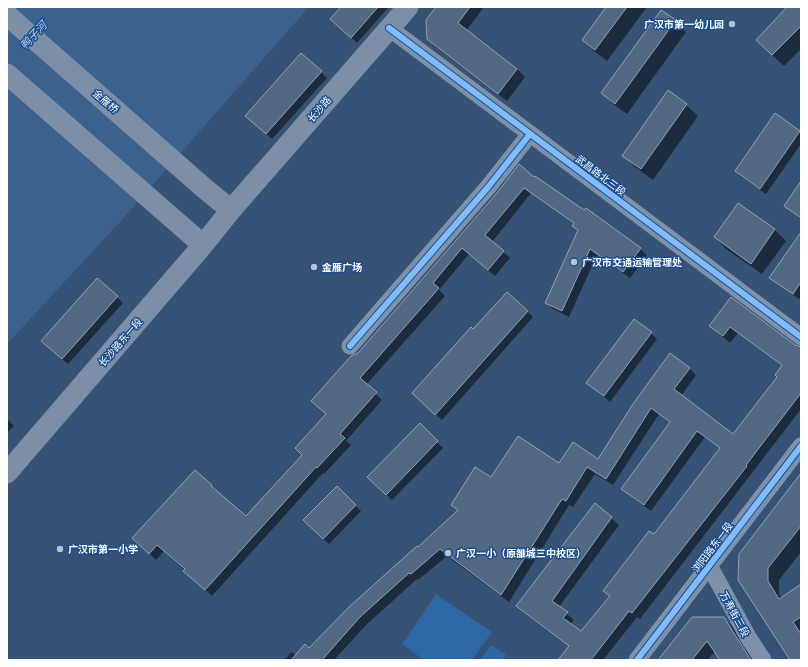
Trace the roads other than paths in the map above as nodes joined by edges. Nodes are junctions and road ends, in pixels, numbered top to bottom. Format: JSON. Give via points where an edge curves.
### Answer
{"nodes":[{"id":1,"x":408,"y":7,"type":"edge"},
{"id":2,"x":7,"y":15,"type":"edge"},
{"id":3,"x":389,"y":28,"type":"junction"},
{"id":4,"x":7,"y":74,"type":"edge"},
{"id":5,"x":530,"y":134,"type":"junction"},
{"id":6,"x":231,"y":210,"type":"junction"},
{"id":7,"x":203,"y":245,"type":"junction"},
{"id":8,"x":801,"y":337,"type":"edge"},
{"id":9,"x":350,"y":346,"type":"dead end"},
{"id":10,"x":801,"y":446,"type":"edge"},
{"id":11,"x":7,"y":473,"type":"edge"},
{"id":12,"x":710,"y":567,"type":"junction"},
{"id":13,"x":638,"y":660,"type":"edge"},
{"id":14,"x":763,"y":660,"type":"edge"}],
"edges":[{"from":1,"to":3,"type":"main road","name":"长沙路"},
{"from":2,"to":6,"type":"main road","name":"金雁桥"},
{"from":3,"to":5,"type":"street","name":"武昌路北三段"},
{"from":3,"to":6,"type":"main road","name":"长沙路"},
{"from":4,"to":7,"type":"main road"},
{"from":5,"to":8,"type":"street","name":"武昌路北三段"},
{"from":5,"to":9,"type":"street","via":[[489,186]]},
{"from":6,"to":7,"type":"main road","name":"长沙路东一段"},
{"from":7,"to":11,"type":"main road","name":"长沙路东一段"},
{"from":10,"to":12,"type":"street","name":"浏阳路东一段"},
{"from":12,"to":13,"type":"street","name":"浏阳路东一段"},
{"from":12,"to":14,"type":"street","name":"万寿街三段"}]}
